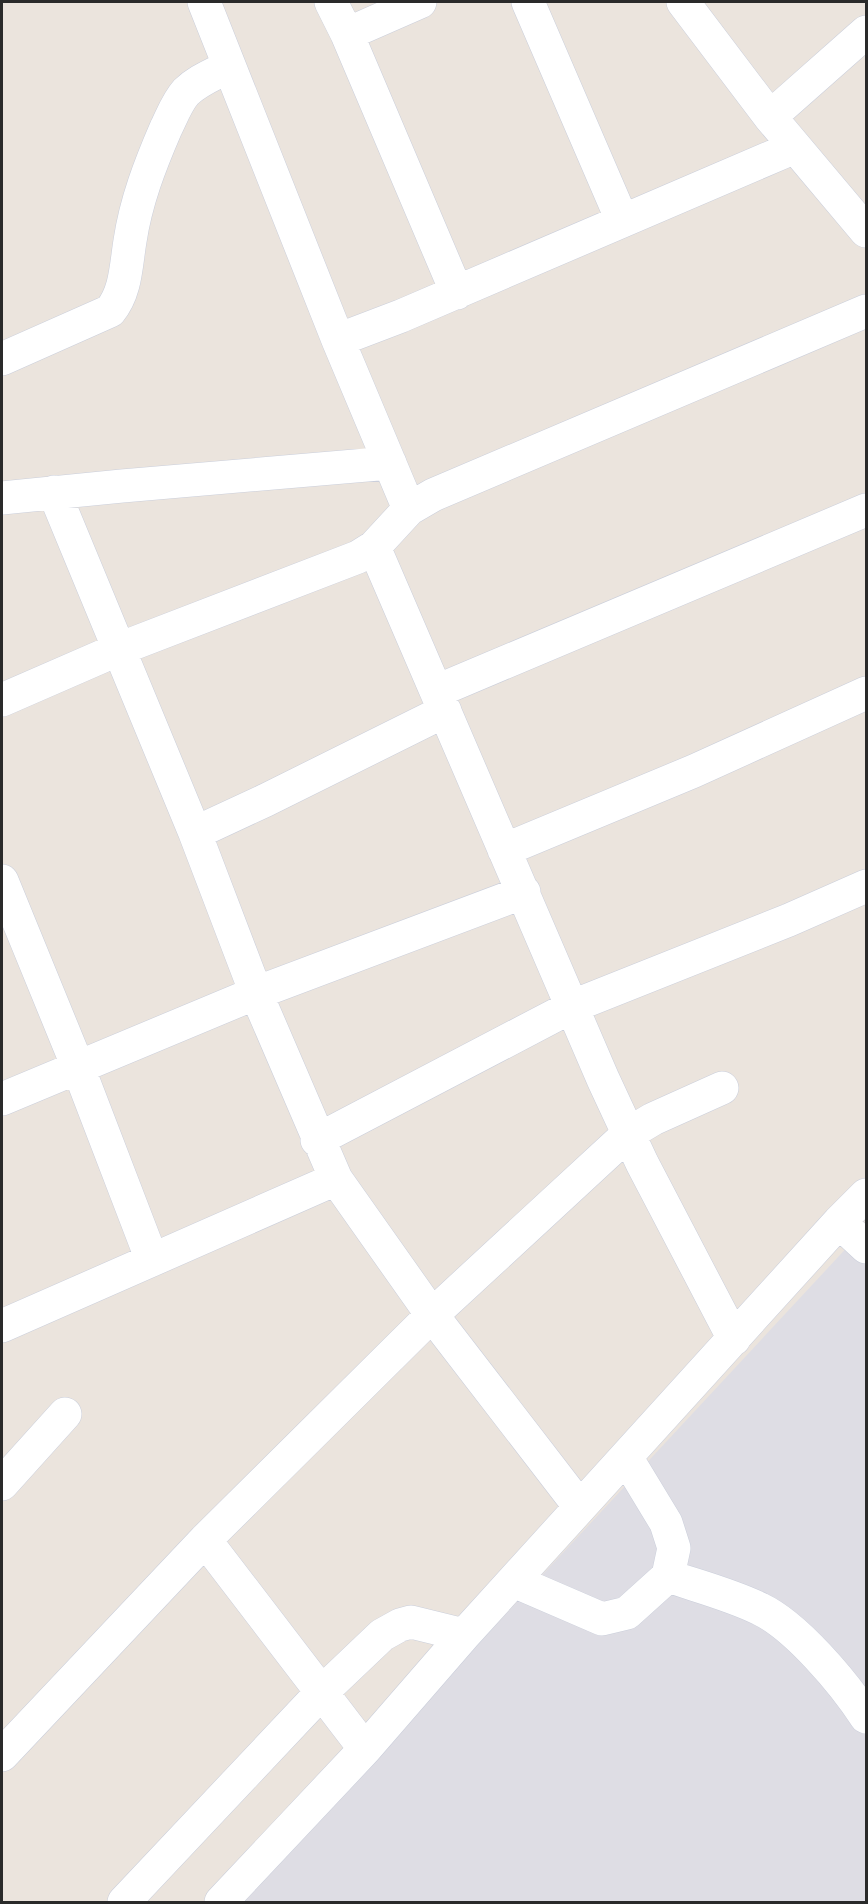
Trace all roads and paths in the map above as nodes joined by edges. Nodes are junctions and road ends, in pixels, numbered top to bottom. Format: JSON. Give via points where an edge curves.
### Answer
{"nodes":[{"id":1,"x":204,"y":2,"type":"edge"},
{"id":2,"x":331,"y":2,"type":"edge"},
{"id":3,"x":420,"y":2,"type":"edge"},
{"id":4,"x":528,"y":2,"type":"edge"},
{"id":5,"x":684,"y":2,"type":"edge"},
{"id":6,"x":867,"y":32,"type":"edge"},
{"id":7,"x":347,"y":34,"type":"junction"},
{"id":8,"x":229,"y":66,"type":"junction"},
{"id":9,"x":770,"y":117,"type":"junction"},
{"id":10,"x":795,"y":147,"type":"junction"},
{"id":11,"x":622,"y":220,"type":"junction"},
{"id":12,"x":867,"y":231,"type":"edge"},
{"id":13,"x":457,"y":292,"type":"junction"},
{"id":14,"x":867,"y":311,"type":"edge"},
{"id":15,"x":338,"y":340,"type":"junction"},
{"id":16,"x":2,"y":359,"type":"edge"},
{"id":17,"x":390,"y":463,"type":"junction"},
{"id":18,"x":54,"y":492,"type":"junction"},
{"id":19,"x":2,"y":498,"type":"edge"},
{"id":20,"x":408,"y":509,"type":"junction"},
{"id":21,"x":867,"y":510,"type":"edge"},
{"id":22,"x":374,"y":548,"type":"junction"},
{"id":23,"x":119,"y":649,"type":"junction"},
{"id":24,"x":867,"y":693,"type":"edge"},
{"id":25,"x":2,"y":699,"type":"edge"},
{"id":26,"x":441,"y":701,"type":"junction"},
{"id":27,"x":195,"y":833,"type":"junction"},
{"id":28,"x":504,"y":850,"type":"junction"},
{"id":29,"x":2,"y":881,"type":"edge"},
{"id":30,"x":867,"y":886,"type":"edge"},
{"id":31,"x":524,"y":892,"type":"junction"},
{"id":32,"x":256,"y":993,"type":"junction"},
{"id":33,"x":573,"y":1006,"type":"junction"},
{"id":34,"x":78,"y":1067,"type":"junction"},
{"id":35,"x":722,"y":1088,"type":"dead end"},
{"id":36,"x":2,"y":1099,"type":"edge"},
{"id":37,"x":628,"y":1134,"type":"junction"},
{"id":38,"x":317,"y":1140,"type":"junction"},
{"id":39,"x":336,"y":1179,"type":"junction"},
{"id":40,"x":867,"y":1195,"type":"edge"},
{"id":41,"x":839,"y":1222,"type":"junction"},
{"id":42,"x":867,"y":1247,"type":"edge"},
{"id":43,"x":152,"y":1260,"type":"junction"},
{"id":44,"x":432,"y":1315,"type":"junction"},
{"id":45,"x":2,"y":1326,"type":"edge"},
{"id":46,"x":734,"y":1339,"type":"junction"},
{"id":47,"x":65,"y":1414,"type":"dead end"},
{"id":48,"x":626,"y":1457,"type":"junction"},
{"id":49,"x":2,"y":1484,"type":"edge"},
{"id":50,"x":580,"y":1507,"type":"junction"},
{"id":51,"x":205,"y":1540,"type":"junction"},
{"id":52,"x":668,"y":1576,"type":"junction"},
{"id":53,"x":514,"y":1581,"type":"junction"},
{"id":54,"x":464,"y":1635,"type":"junction"},
{"id":55,"x":321,"y":1692,"type":"junction"},
{"id":56,"x":867,"y":1717,"type":"edge"},
{"id":57,"x":365,"y":1749,"type":"junction"},
{"id":58,"x":2,"y":1755,"type":"edge"},
{"id":59,"x":124,"y":1902,"type":"edge"},
{"id":60,"x":221,"y":1902,"type":"edge"}],
"edges":[{"from":1,"to":8,"type":"street"},
{"from":2,"to":7,"type":"street"},
{"from":3,"to":7,"type":"street"},
{"from":4,"to":11,"type":"street"},
{"from":5,"to":9,"type":"street"},
{"from":6,"to":9,"type":"street"},
{"from":7,"to":13,"type":"street"},
{"from":8,"to":15,"type":"street"},
{"from":8,"to":16,"type":"street","via":[[184,93],[174,112],[148,168],[135,210],[118,301],[110,310]]},
{"from":9,"to":10,"type":"street"},
{"from":10,"to":11,"type":"street"},
{"from":10,"to":12,"type":"street"},
{"from":11,"to":13,"type":"street"},
{"from":13,"to":15,"type":"street"},
{"from":14,"to":20,"type":"street"},
{"from":15,"to":17,"type":"street"},
{"from":17,"to":18,"type":"street"},
{"from":17,"to":20,"type":"street"},
{"from":18,"to":19,"type":"street"},
{"from":18,"to":23,"type":"street"},
{"from":20,"to":22,"type":"street"},
{"from":21,"to":26,"type":"street"},
{"from":22,"to":23,"type":"street"},
{"from":22,"to":26,"type":"street"},
{"from":23,"to":25,"type":"street"},
{"from":23,"to":27,"type":"street"},
{"from":24,"to":28,"type":"street","via":[[705,767]]},
{"from":26,"to":27,"type":"street","via":[[266,800]]},
{"from":26,"to":28,"type":"street"},
{"from":27,"to":32,"type":"street"},
{"from":28,"to":31,"type":"street"},
{"from":29,"to":34,"type":"street"},
{"from":30,"to":33,"type":"street"},
{"from":31,"to":32,"type":"street"},
{"from":31,"to":33,"type":"street"},
{"from":32,"to":34,"type":"street"},
{"from":32,"to":38,"type":"street"},
{"from":33,"to":37,"type":"street"},
{"from":33,"to":38,"type":"street"},
{"from":34,"to":36,"type":"street"},
{"from":34,"to":43,"type":"street"},
{"from":35,"to":37,"type":"street"},
{"from":37,"to":44,"type":"street"},
{"from":37,"to":46,"type":"street"},
{"from":38,"to":39,"type":"street"},
{"from":39,"to":43,"type":"street"},
{"from":39,"to":44,"type":"street"},
{"from":40,"to":41,"type":"street"},
{"from":41,"to":42,"type":"street"},
{"from":41,"to":46,"type":"street"},
{"from":43,"to":45,"type":"street"},
{"from":44,"to":50,"type":"street"},
{"from":44,"to":51,"type":"street"},
{"from":46,"to":48,"type":"street"},
{"from":47,"to":49,"type":"street"},
{"from":48,"to":50,"type":"street"},
{"from":48,"to":52,"type":"street","via":[[666,1523],[674,1548]]},
{"from":50,"to":53,"type":"street"},
{"from":51,"to":55,"type":"street"},
{"from":51,"to":58,"type":"street"},
{"from":52,"to":53,"type":"street","via":[[627,1613],[602,1619]]},
{"from":52,"to":56,"type":"street","via":[[759,1608],[788,1625]]},
{"from":53,"to":54,"type":"street"},
{"from":54,"to":55,"type":"street","via":[[411,1622],[400,1625],[382,1635]]},
{"from":54,"to":57,"type":"street"},
{"from":55,"to":57,"type":"street"},
{"from":55,"to":59,"type":"street"},
{"from":57,"to":60,"type":"street"}]}
